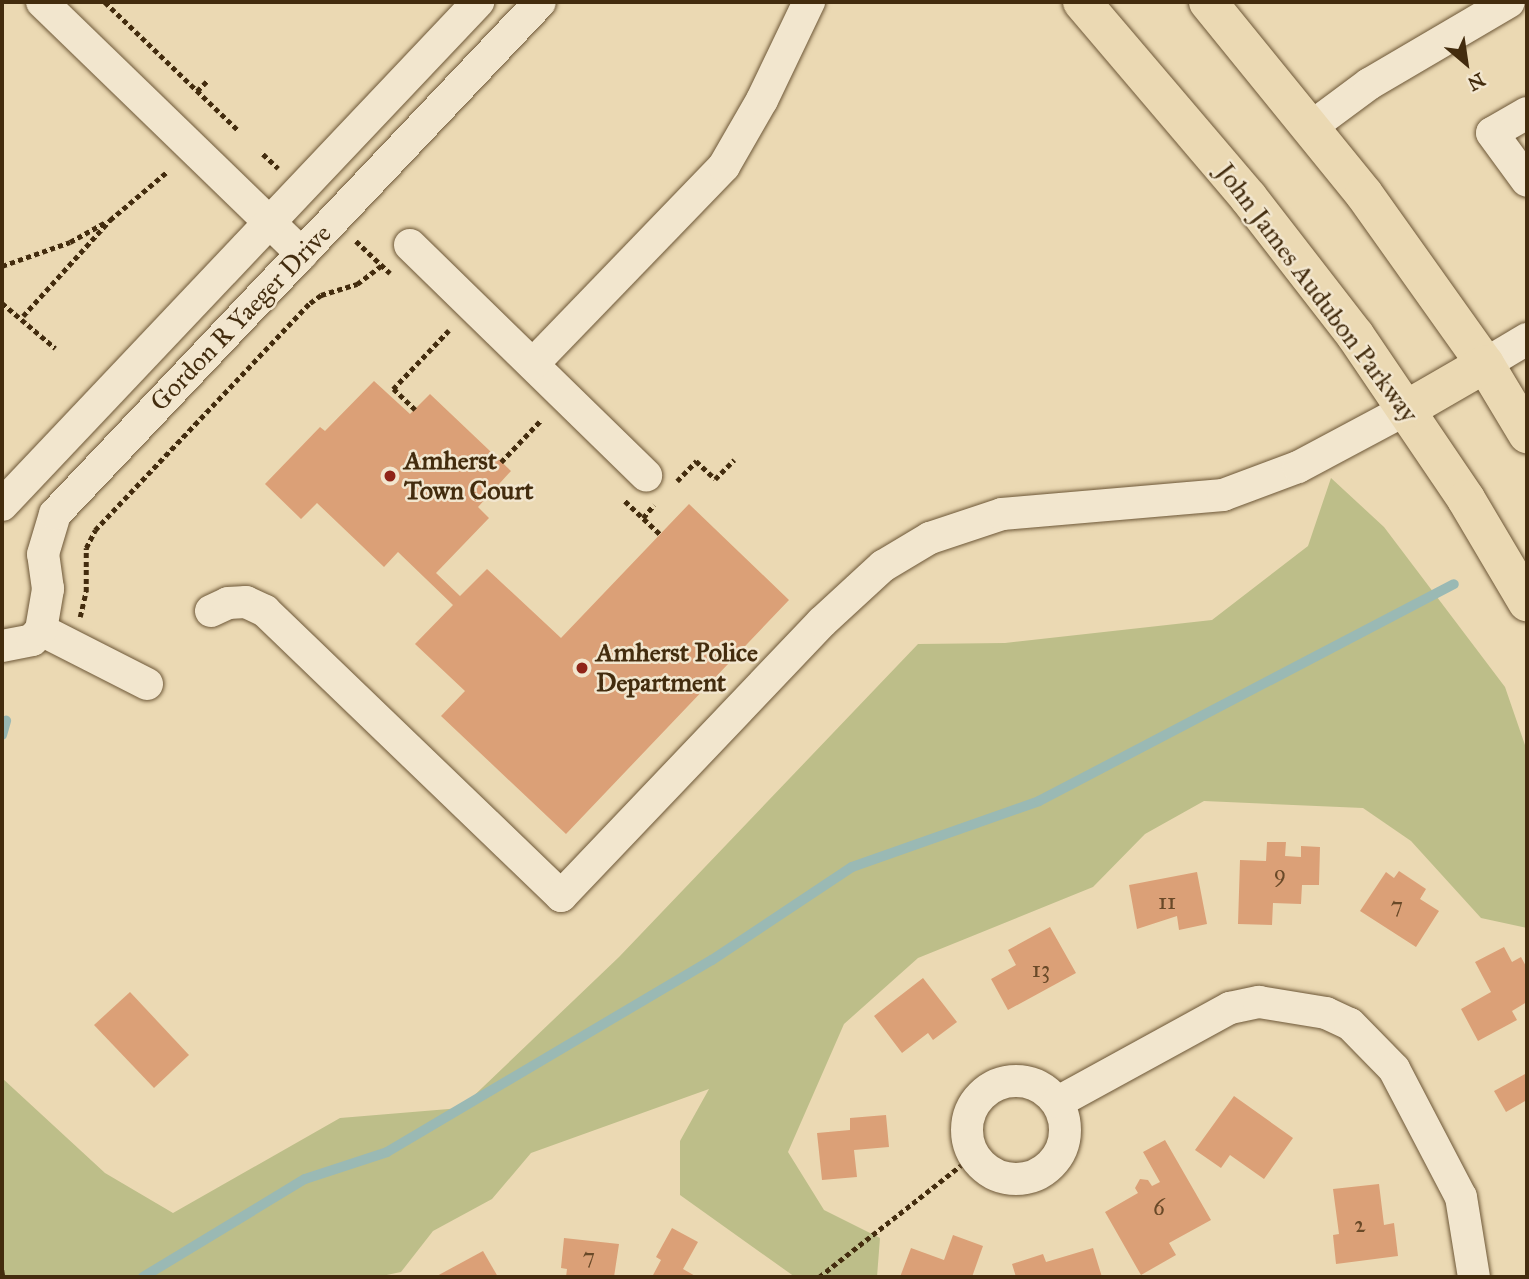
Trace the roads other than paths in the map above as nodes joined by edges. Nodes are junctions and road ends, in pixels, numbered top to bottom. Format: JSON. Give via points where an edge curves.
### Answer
{"nodes":[{"id":1,"x":42,"y":2,"type":"edge"},
{"id":2,"x":478,"y":2,"type":"edge"},
{"id":3,"x":540,"y":2,"type":"edge"},
{"id":4,"x":809,"y":2,"type":"edge"},
{"id":5,"x":1082,"y":2,"type":"edge"},
{"id":6,"x":1208,"y":2,"type":"edge"},
{"id":7,"x":1510,"y":2,"type":"edge"},
{"id":8,"x":1527,"y":113,"type":"edge"},
{"id":9,"x":1311,"y":127,"type":"junction"},
{"id":10,"x":1527,"y":181,"type":"edge"},
{"id":11,"x":267,"y":222,"type":"junction"},
{"id":12,"x":411,"y":246,"type":"dead end"},
{"id":13,"x":302,"y":254,"type":"junction"},
{"id":14,"x":1527,"y":339,"type":"edge"},
{"id":15,"x":533,"y":364,"type":"junction"},
{"id":16,"x":1485,"y":364,"type":"junction"},
{"id":17,"x":1408,"y":409,"type":"junction"},
{"id":18,"x":1527,"y":434,"type":"edge"},
{"id":19,"x":659,"y":488,"type":"road end"},
{"id":20,"x":2,"y":505,"type":"edge"},
{"id":21,"x":1527,"y":602,"type":"edge"},
{"id":22,"x":211,"y":611,"type":"dead end"},
{"id":23,"x":41,"y":630,"type":"junction"},
{"id":24,"x":2,"y":646,"type":"edge"},
{"id":25,"x":147,"y":684,"type":"dead end"},
{"id":26,"x":1058,"y":1102,"type":"junction"},
{"id":27,"x":1474,"y":1277,"type":"edge"}],
"edges":[{"from":1,"to":11,"type":"street"},
{"from":2,"to":11,"type":"street","name":"Gordon R Yaeger Drive"},
{"from":3,"to":13,"type":"street","name":"Gordon R Yaeger Drive"},
{"from":4,"to":15,"type":"street","via":[[724,166]]},
{"from":5,"to":17,"type":"main road","name":"John James Audubon Parkway","via":[[1256,206]]},
{"from":6,"to":9,"type":"main road"},
{"from":7,"to":9,"type":"street","via":[[1369,84]]},
{"from":8,"to":10,"type":"street","via":[[1492,133]]},
{"from":9,"to":16,"type":"main road"},
{"from":11,"to":13,"type":"street"},
{"from":11,"to":20,"type":"street","name":"Gordon R Yaeger Drive"},
{"from":12,"to":15,"type":"street"},
{"from":13,"to":23,"type":"street","name":"Gordon R Yaeger Drive","via":[[55,514],[43,554],[48,589]]},
{"from":14,"to":16,"type":"street"},
{"from":15,"to":19,"type":"street"},
{"from":16,"to":17,"type":"main road"},
{"from":16,"to":18,"type":"main road"},
{"from":17,"to":21,"type":"main road","name":"John James Audubon Parkway"},
{"from":17,"to":22,"type":"street","via":[[1298,467],[1223,495],[1002,514],[930,538],[883,566],[822,622],[561,896],[265,611],[246,602],[228,603]]},
{"from":23,"to":24,"type":"street","via":[[32,640]]},
{"from":23,"to":25,"type":"street"},
{"from":26,"to":26,"type":"street","via":[[1064,1117],[1064,1140],[1054,1162],[1042,1172],[1011,1179],[995,1175],[974,1155],[967,1137],[968,1120],[974,1104],[991,1088],[1015,1080],[1031,1082]]},
{"from":26,"to":27,"type":"street","via":[[1230,1009],[1258,1002],[1326,1013],[1350,1024],[1394,1069],[1461,1197]]}]}
